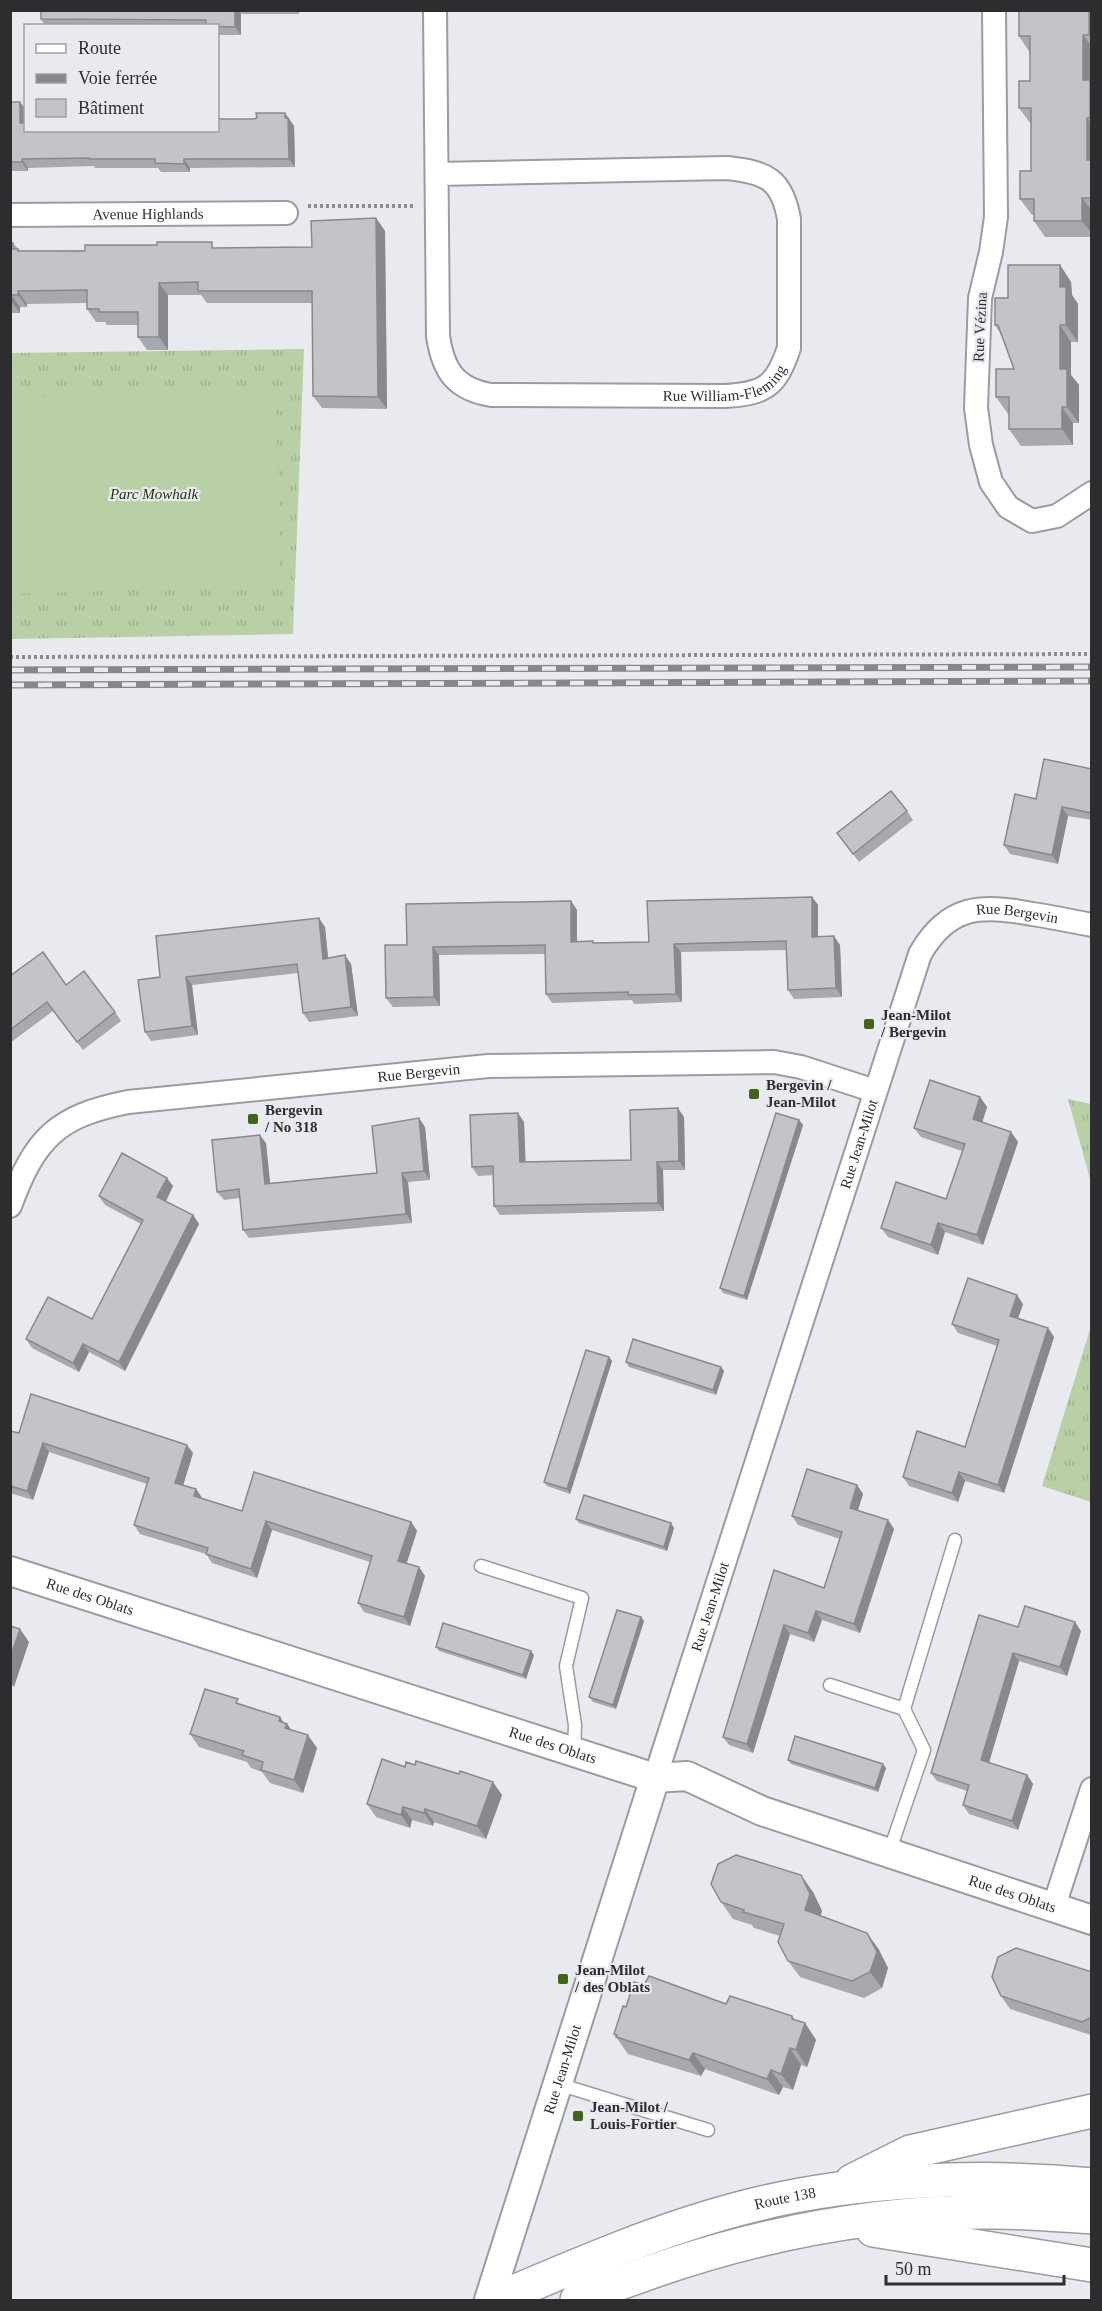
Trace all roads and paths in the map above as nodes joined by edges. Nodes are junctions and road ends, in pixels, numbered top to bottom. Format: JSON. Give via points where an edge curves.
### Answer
{"nodes":[{"id":1,"x":435,"y":10,"type":"edge"},
{"id":2,"x":994,"y":10,"type":"edge"},
{"id":3,"x":437,"y":174,"type":"junction"},
{"id":4,"x":308,"y":206,"type":"dead end"},
{"id":5,"x":424,"y":206,"type":"dead end"},
{"id":6,"x":286,"y":213,"type":"dead end"},
{"id":7,"x":10,"y":215,"type":"edge"},
{"id":8,"x":1092,"y":493,"type":"edge"},
{"id":9,"x":1092,"y":654,"type":"edge"},
{"id":10,"x":10,"y":657,"type":"edge"},
{"id":11,"x":946,"y":921,"type":"joint"},
{"id":12,"x":1092,"y":925,"type":"edge"},
{"id":13,"x":875,"y":1091,"type":"junction"},
{"id":14,"x":10,"y":1206,"type":"edge"},
{"id":15,"x":955,"y":1540,"type":"dead end"},
{"id":16,"x":481,"y":1566,"type":"dead end"},
{"id":17,"x":10,"y":1572,"type":"edge"},
{"id":18,"x":830,"y":1685,"type":"dead end"},
{"id":19,"x":904,"y":1709,"type":"junction"},
{"id":20,"x":574,"y":1752,"type":"junction"},
{"id":21,"x":655,"y":1778,"type":"junction"},
{"id":22,"x":1092,"y":1789,"type":"edge"},
{"id":23,"x":889,"y":1854,"type":"junction"},
{"id":24,"x":1053,"y":1909,"type":"junction"},
{"id":25,"x":1092,"y":1920,"type":"edge"},
{"id":26,"x":558,"y":2084,"type":"junction"},
{"id":27,"x":1092,"y":2111,"type":"edge"},
{"id":28,"x":708,"y":2130,"type":"dead end"},
{"id":29,"x":1092,"y":2184,"type":"edge"},
{"id":30,"x":831,"y":2191,"type":"junction"},
{"id":31,"x":1092,"y":2217,"type":"edge"},
{"id":32,"x":839,"y":2225,"type":"junction"},
{"id":33,"x":1092,"y":2265,"type":"edge"},
{"id":34,"x":497,"y":2285,"type":"edge"},
{"id":35,"x":489,"y":2301,"type":"edge"},
{"id":36,"x":577,"y":2301,"type":"edge"}],
"edges":[{"from":1,"to":3,"type":"street","name":"Rue William-Fleming"},
{"from":2,"to":8,"type":"street","name":"Rue Vézina","via":[[996,217],[980,298],[976,408],[981,445],[991,482],[1008,507],[1032,521],[1057,516]]},
{"from":3,"to":3,"type":"street","name":"Rue William-Fleming","via":[[727,168],[750,170],[770,178],[785,198],[789,219],[789,348],[783,367],[771,384],[751,395],[475,392],[447,370],[441,354]]},
{"from":4,"to":5,"type":"path"},
{"from":6,"to":7,"type":"street","name":"Avenue Highlands"},
{"from":9,"to":10,"type":"path"},
{"from":11,"to":12,"type":"street","name":"Rue Bergevin","via":[[978,908],[997,908]]},
{"from":11,"to":13,"type":"street","name":"Rue Jean-Milot","via":[[920,954]]},
{"from":13,"to":14,"type":"street","name":"Rue Bergevin","via":[[774,1062],[539,1064],[438,1070],[128,1102],[79,1115],[49,1136],[27,1166]]},
{"from":13,"to":21,"type":"street","name":"Rue Jean-Milot"},
{"from":15,"to":19,"type":"lane"},
{"from":16,"to":20,"type":"lane","via":[[582,1598],[566,1666],[575,1725]]},
{"from":17,"to":20,"type":"street","name":"Rue des Oblats"},
{"from":18,"to":19,"type":"lane"},
{"from":19,"to":23,"type":"lane","via":[[924,1750]]},
{"from":20,"to":21,"type":"street","name":"Rue des Oblats"},
{"from":21,"to":23,"type":"street","name":"Rue des Oblats","via":[[687,1776],[762,1811]]},
{"from":21,"to":26,"type":"street","name":"Rue Jean-Milot"},
{"from":22,"to":24,"type":"street"},
{"from":23,"to":24,"type":"street","name":"Rue des Oblats"},
{"from":24,"to":25,"type":"street","name":"Rue des Oblats"},
{"from":26,"to":28,"type":"lane"},
{"from":26,"to":34,"type":"street","name":"Rue Jean-Milot"},
{"from":27,"to":30,"type":"highway","via":[[910,2152]]},
{"from":29,"to":30,"type":"highway","name":"Route 138","via":[[950,2180]]},
{"from":30,"to":34,"type":"highway","name":"Route 138","via":[[713,2216],[597,2258]]},
{"from":31,"to":32,"type":"highway","via":[[965,2212]]},
{"from":32,"to":33,"type":"highway"},
{"from":32,"to":36,"type":"highway","via":[[717,2250]]},
{"from":34,"to":35,"type":"street","name":"Rue Jean-Milot"}]}
